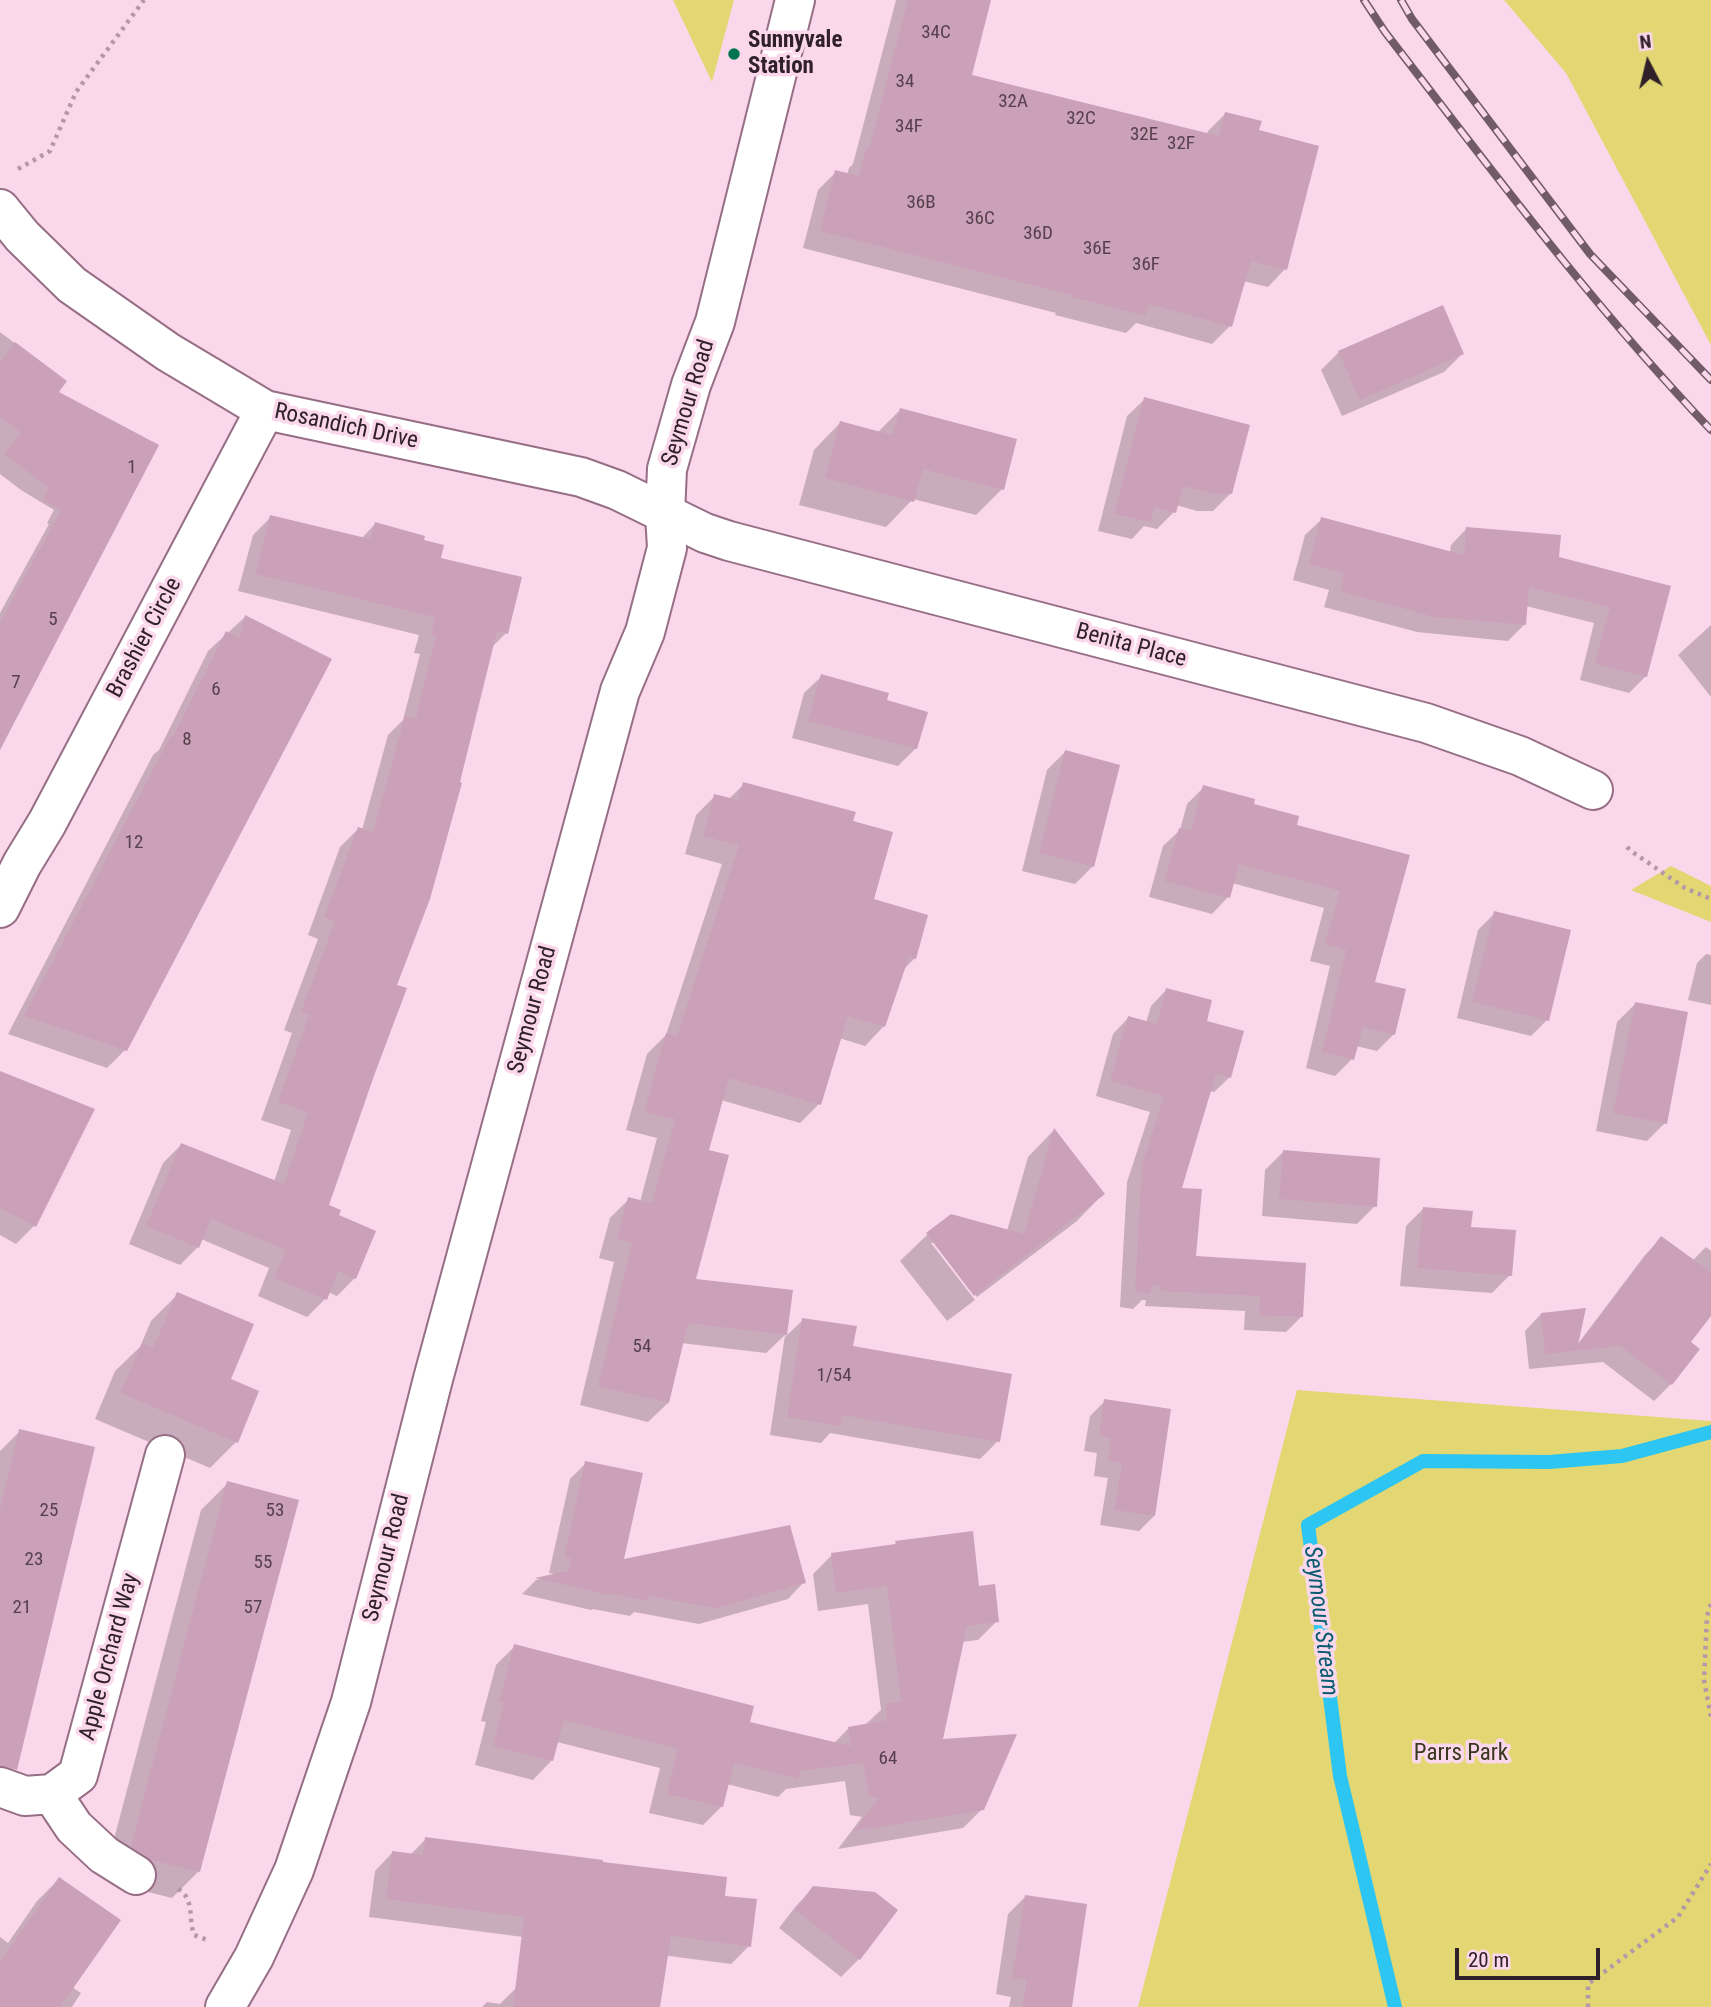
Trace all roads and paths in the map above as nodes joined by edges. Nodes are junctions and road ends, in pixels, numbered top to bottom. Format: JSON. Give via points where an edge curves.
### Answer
{"nodes":[{"id":1,"x":144,"y":0,"type":"edge"},
{"id":2,"x":795,"y":0,"type":"edge"},
{"id":3,"x":5,"y":191,"type":"edge"},
{"id":4,"x":265,"y":410,"type":"junction"},
{"id":5,"x":665,"y":514,"type":"junction"},
{"id":6,"x":1593,"y":790,"type":"dead end"},
{"id":7,"x":1627,"y":847,"type":"dead end"},
{"id":8,"x":11,"y":856,"type":"edge"},
{"id":9,"x":1711,"y":899,"type":"edge"},
{"id":10,"x":0,"y":908,"type":"edge"},
{"id":11,"x":165,"y":1455,"type":"dead end"},
{"id":12,"x":1711,"y":1604,"type":"edge"},
{"id":13,"x":1711,"y":1717,"type":"edge"},
{"id":14,"x":0,"y":1787,"type":"edge"},
{"id":15,"x":52,"y":1794,"type":"junction"},
{"id":16,"x":1711,"y":1864,"type":"edge"},
{"id":17,"x":136,"y":1875,"type":"dead end"},
{"id":18,"x":225,"y":2007,"type":"edge"},
{"id":19,"x":1588,"y":2007,"type":"edge"}],
"edges":[{"from":1,"to":3,"type":"path","via":[[76,92],[50,152]]},
{"from":2,"to":5,"type":"street","name":"Seymour Road","via":[[715,322],[667,469]]},
{"from":3,"to":4,"type":"street","name":"Rosandich Drive","via":[[22,236],[72,285],[169,352]]},
{"from":4,"to":5,"type":"street","name":"Rosandich Drive","via":[[581,477]]},
{"from":4,"to":8,"type":"street","name":"Brashier Circle","via":[[47,823]]},
{"from":5,"to":6,"type":"street","name":"Benita Place","via":[[729,541],[1426,723],[1520,755]]},
{"from":5,"to":18,"type":"street","name":"Seymour Road","via":[[667,548],[645,632],[620,691],[433,1380],[351,1702],[294,1870]]},
{"from":7,"to":9,"type":"path","via":[[1685,888]]},
{"from":8,"to":10,"type":"street","name":"Brashier Circle"},
{"from":11,"to":15,"type":"street","name":"Apple Orchard Way","via":[[78,1775]]},
{"from":12,"to":13,"type":"path","via":[[1703,1680]]},
{"from":14,"to":15,"type":"street","via":[[24,1796]]},
{"from":15,"to":17,"type":"street","via":[[74,1827],[104,1855]]},
{"from":16,"to":19,"type":"path","via":[[1678,1917],[1588,1984]]}]}
